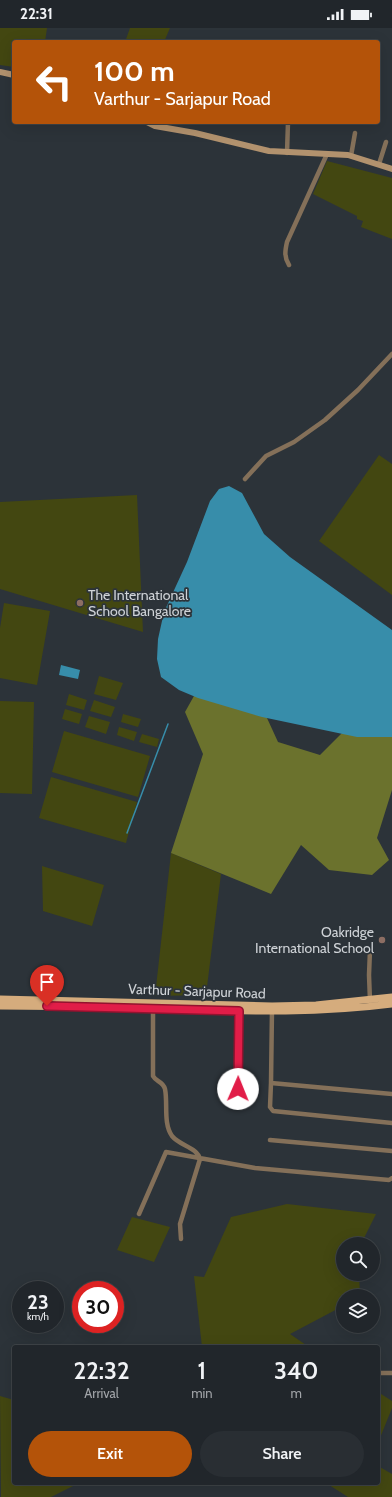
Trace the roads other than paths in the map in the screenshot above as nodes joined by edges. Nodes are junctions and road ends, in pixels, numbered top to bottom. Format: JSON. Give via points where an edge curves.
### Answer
{"nodes":[{"id":1,"x":0,"y":72,"type":"edge"},
{"id":2,"x":12,"y":75,"type":"edge"},
{"id":3,"x":150,"y":124,"type":"edge"},
{"id":4,"x":288,"y":124,"type":"edge"},
{"id":5,"x":355,"y":133,"type":"dead end"},
{"id":6,"x":386,"y":142,"type":"dead end"},
{"id":7,"x":287,"y":154,"type":"junction"},
{"id":8,"x":327,"y":154,"type":"junction"},
{"id":9,"x":351,"y":156,"type":"junction"},
{"id":10,"x":378,"y":164,"type":"junction"},
{"id":11,"x":392,"y":169,"type":"edge"},
{"id":12,"x":289,"y":265,"type":"dead end"},
{"id":13,"x":392,"y":354,"type":"edge"},
{"id":14,"x":245,"y":480,"type":"dead end"},
{"id":15,"x":370,"y":950,"type":"dead end"},
{"id":16,"x":392,"y":997,"type":"edge"},
{"id":17,"x":0,"y":999,"type":"edge"},
{"id":18,"x":370,"y":1003,"type":"junction"},
{"id":19,"x":392,"y":1004,"type":"edge"},
{"id":20,"x":0,"y":1006,"type":"edge"},
{"id":21,"x":153,"y":1008,"type":"junction"},
{"id":22,"x":272,"y":1009,"type":"junction"},
{"id":23,"x":239,"y":1011,"type":"junction"},
{"id":24,"x":271,"y":1084,"type":"junction"},
{"id":25,"x":238,"y":1089,"type":"dead end"},
{"id":26,"x":392,"y":1094,"type":"edge"},
{"id":27,"x":392,"y":1123,"type":"edge"},
{"id":28,"x":270,"y":1140,"type":"dead end"},
{"id":29,"x":392,"y":1151,"type":"edge"},
{"id":30,"x":200,"y":1158,"type":"junction"},
{"id":31,"x":392,"y":1178,"type":"edge"},
{"id":32,"x":139,"y":1214,"type":"dead end"},
{"id":33,"x":181,"y":1239,"type":"dead end"},
{"id":34,"x":380,"y":1373,"type":"edge"},
{"id":35,"x":392,"y":1373,"type":"edge"}],
"edges":[{"from":1,"to":2,"type":"street"},
{"from":3,"to":7,"type":"street"},
{"from":4,"to":7,"type":"street"},
{"from":5,"to":9,"type":"street"},
{"from":6,"to":10,"type":"street"},
{"from":7,"to":8,"type":"street"},
{"from":8,"to":9,"type":"street"},
{"from":8,"to":12,"type":"street","via":[[287,242],[285,252]]},
{"from":9,"to":10,"type":"street"},
{"from":10,"to":11,"type":"street"},
{"from":13,"to":14,"type":"street","via":[[325,420],[294,442],[266,456]]},
{"from":15,"to":18,"type":"street"},
{"from":16,"to":18,"type":"main road","name":"Varthur - Sarjapur Road"},
{"from":17,"to":22,"type":"main road","name":"Varthur - Sarjapur Road"},
{"from":18,"to":19,"type":"main road","name":"Varthur - Sarjapur Road"},
{"from":18,"to":22,"type":"main road","name":"Varthur - Sarjapur Road","via":[[316,1011]]},
{"from":20,"to":21,"type":"main road","name":"Varthur - Sarjapur Road"},
{"from":21,"to":23,"type":"main road","name":"Varthur - Sarjapur Road"},
{"from":21,"to":30,"type":"street","via":[[153,1076],[165,1089],[168,1128],[179,1143],[195,1151]]},
{"from":22,"to":23,"type":"main road","name":"Varthur - Sarjapur Road"},
{"from":22,"to":24,"type":"street"},
{"from":23,"to":25,"type":"street"},
{"from":24,"to":26,"type":"street"},
{"from":24,"to":27,"type":"street","via":[[272,1111]]},
{"from":28,"to":29,"type":"street"},
{"from":30,"to":31,"type":"street","via":[[255,1168],[388,1180]]},
{"from":30,"to":32,"type":"street","via":[[166,1152]]},
{"from":30,"to":33,"type":"street","via":[[180,1224]]},
{"from":34,"to":35,"type":"street"}]}
